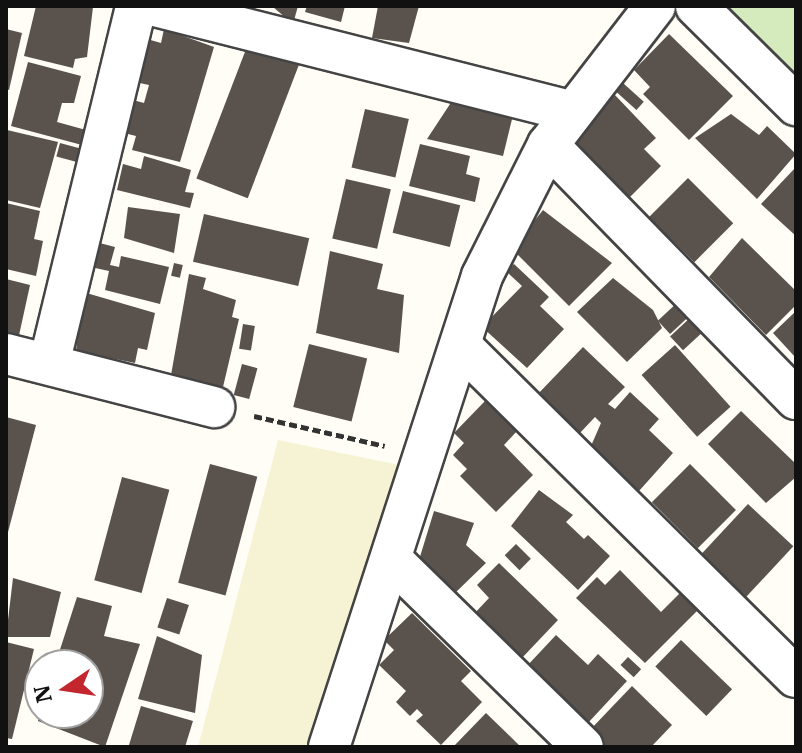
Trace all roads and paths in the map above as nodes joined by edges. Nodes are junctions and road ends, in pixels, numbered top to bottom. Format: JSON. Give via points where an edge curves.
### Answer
{"nodes":[{"id":1,"x":136,"y":6,"type":"edge"},
{"id":2,"x":155,"y":6,"type":"edge"},
{"id":3,"x":655,"y":6,"type":"edge"},
{"id":4,"x":696,"y":6,"type":"edge"},
{"id":5,"x":796,"y":105,"type":"edge"},
{"id":6,"x":573,"y":112,"type":"junction"},
{"id":7,"x":548,"y":145,"type":"junction"},
{"id":8,"x":460,"y":345,"type":"junction"},
{"id":9,"x":6,"y":354,"type":"edge"},
{"id":10,"x":49,"y":364,"type":"junction"},
{"id":11,"x":796,"y":399,"type":"edge"},
{"id":12,"x":214,"y":407,"type":"joint"},
{"id":13,"x":425,"y":456,"type":"junction"},
{"id":14,"x":392,"y":560,"type":"junction"},
{"id":15,"x":796,"y":677,"type":"edge"},
{"id":16,"x":329,"y":747,"type":"edge"},
{"id":17,"x":583,"y":747,"type":"edge"}],
"edges":[{"from":1,"to":10,"type":"street"},
{"from":2,"to":6,"type":"street"},
{"from":3,"to":6,"type":"street"},
{"from":4,"to":5,"type":"street"},
{"from":6,"to":7,"type":"street"},
{"from":7,"to":8,"type":"street","via":[[482,276]]},
{"from":7,"to":11,"type":"street"},
{"from":8,"to":13,"type":"street"},
{"from":8,"to":15,"type":"street"},
{"from":9,"to":10,"type":"street"},
{"from":10,"to":12,"type":"street"},
{"from":12,"to":13,"type":"path"},
{"from":13,"to":14,"type":"street"},
{"from":14,"to":16,"type":"street"},
{"from":14,"to":17,"type":"street"}]}
